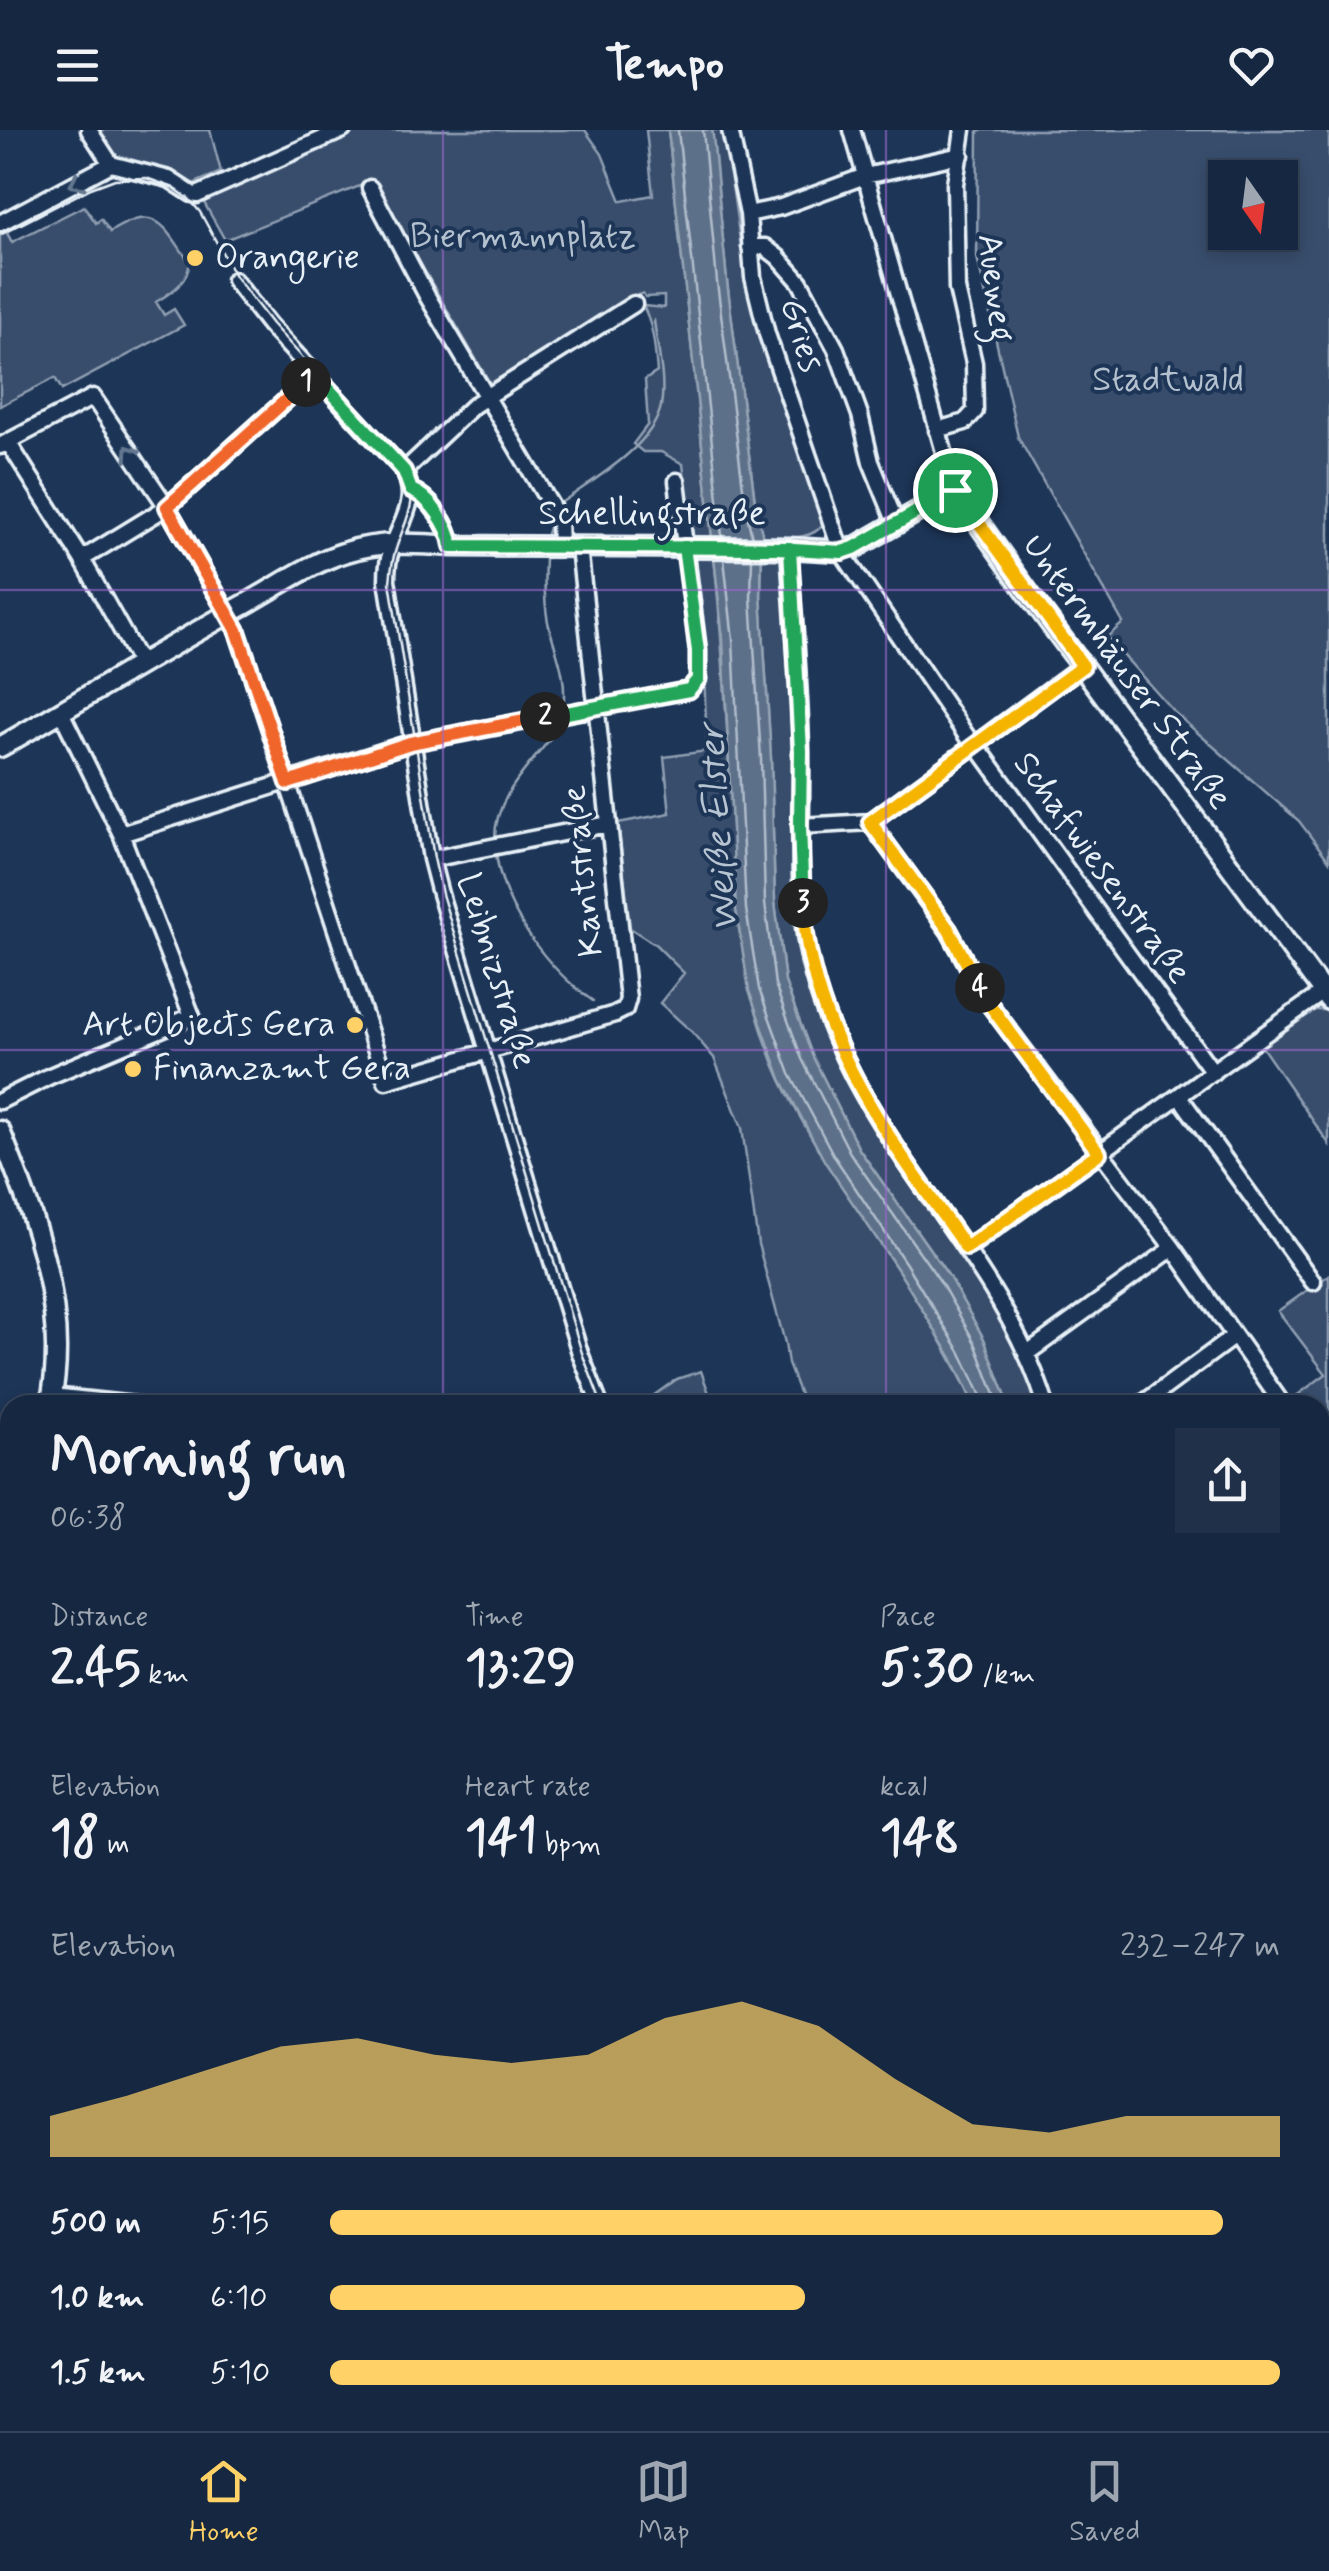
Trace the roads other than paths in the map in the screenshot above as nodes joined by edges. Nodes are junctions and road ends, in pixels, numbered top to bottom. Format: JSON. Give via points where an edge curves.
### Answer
{"nodes":[{"id":1,"x":89,"y":130,"type":"edge"},
{"id":2,"x":343,"y":130,"type":"edge"},
{"id":3,"x":730,"y":130,"type":"edge"},
{"id":4,"x":852,"y":130,"type":"edge"},
{"id":5,"x":964,"y":130,"type":"edge"},
{"id":6,"x":960,"y":155,"type":"junction"},
{"id":7,"x":111,"y":164,"type":"junction"},
{"id":8,"x":864,"y":176,"type":"junction"},
{"id":9,"x":370,"y":188,"type":"dead end"},
{"id":10,"x":748,"y":214,"type":"junction"},
{"id":11,"x":0,"y":223,"type":"edge"},
{"id":12,"x":750,"y":246,"type":"junction"},
{"id":13,"x":234,"y":280,"type":"dead end"},
{"id":14,"x":634,"y":304,"type":"dead end"},
{"id":15,"x":315,"y":374,"type":"junction"},
{"id":16,"x":488,"y":396,"type":"junction"},
{"id":17,"x":937,"y":430,"type":"junction"},
{"id":18,"x":4,"y":444,"type":"edge"},
{"id":19,"x":404,"y":471,"type":"junction"},
{"id":20,"x":677,"y":482,"type":"dead end"},
{"id":21,"x":411,"y":490,"type":"junction"},
{"id":22,"x":955,"y":490,"type":"junction"},
{"id":23,"x":167,"y":507,"type":"junction"},
{"id":24,"x":896,"y":523,"type":"junction"},
{"id":25,"x":393,"y":544,"type":"junction"},
{"id":26,"x":452,"y":546,"type":"junction"},
{"id":27,"x":570,"y":547,"type":"junction"},
{"id":28,"x":688,"y":547,"type":"junction"},
{"id":29,"x":784,"y":548,"type":"junction"},
{"id":30,"x":842,"y":552,"type":"junction"},
{"id":31,"x":82,"y":559,"type":"junction"},
{"id":32,"x":228,"y":614,"type":"junction"},
{"id":33,"x":141,"y":665,"type":"junction"},
{"id":34,"x":1083,"y":666,"type":"junction"},
{"id":35,"x":596,"y":707,"type":"junction"},
{"id":36,"x":61,"y":712,"type":"junction"},
{"id":37,"x":412,"y":742,"type":"junction"},
{"id":38,"x":975,"y":746,"type":"junction"},
{"id":39,"x":0,"y":747,"type":"edge"},
{"id":40,"x":288,"y":783,"type":"junction"},
{"id":41,"x":870,"y":822,"type":"junction"},
{"id":42,"x":608,"y":824,"type":"junction"},
{"id":43,"x":800,"y":826,"type":"junction"},
{"id":44,"x":121,"y":834,"type":"junction"},
{"id":45,"x":432,"y":858,"type":"junction"},
{"id":46,"x":1326,"y":996,"type":"edge"},
{"id":47,"x":488,"y":1051,"type":"junction"},
{"id":48,"x":1213,"y":1072,"type":"junction"},
{"id":49,"x":1178,"y":1096,"type":"junction"},
{"id":50,"x":0,"y":1101,"type":"edge"},
{"id":51,"x":0,"y":1131,"type":"edge"},
{"id":52,"x":1099,"y":1153,"type":"junction"},
{"id":53,"x":966,"y":1248,"type":"junction"},
{"id":54,"x":1172,"y":1248,"type":"junction"},
{"id":55,"x":1313,"y":1282,"type":"dead end"},
{"id":56,"x":1233,"y":1337,"type":"junction"},
{"id":57,"x":1026,"y":1354,"type":"junction"},
{"id":58,"x":51,"y":1395,"type":"edge"},
{"id":59,"x":596,"y":1395,"type":"edge"},
{"id":60,"x":1042,"y":1395,"type":"edge"},
{"id":61,"x":1155,"y":1395,"type":"edge"},
{"id":62,"x":1276,"y":1395,"type":"edge"}],
"edges":[{"from":1,"to":7,"type":"street"},
{"from":2,"to":7,"type":"street","via":[[197,195],[170,179]]},
{"from":3,"to":10,"type":"street","name":"Gries"},
{"from":4,"to":8,"type":"street","name":"Untermhäuser Straße"},
{"from":5,"to":6,"type":"street","name":"Aueweg"},
{"from":6,"to":8,"type":"street"},
{"from":6,"to":17,"type":"street","name":"Aueweg","via":[[957,289],[974,362],[975,412]]},
{"from":7,"to":11,"type":"street","one_way":true},
{"from":8,"to":10,"type":"street"},
{"from":8,"to":17,"type":"street","name":"Untermhäuser Straße"},
{"from":9,"to":16,"type":"street"},
{"from":10,"to":12,"type":"street","name":"Gries"},
{"from":12,"to":24,"type":"street","via":[[765,247],[800,282],[836,349]]},
{"from":12,"to":30,"type":"street","name":"Gries","via":[[767,334]]},
{"from":13,"to":15,"type":"street"},
{"from":14,"to":16,"type":"street"},
{"from":15,"to":19,"type":"street"},
{"from":15,"to":23,"type":"street"},
{"from":16,"to":19,"type":"street"},
{"from":16,"to":27,"type":"street","name":"Kantstraße"},
{"from":17,"to":22,"type":"street","name":"Untermhäuser Straße"},
{"from":23,"to":18,"type":"street","one_way":true,"via":[[92,397]]},
{"from":18,"to":31,"type":"street"},
{"from":19,"to":21,"type":"street"},
{"from":20,"to":28,"type":"street"},
{"from":21,"to":25,"type":"street","name":"Leibnizstraße"},
{"from":21,"to":26,"type":"street","via":[[435,512]]},
{"from":22,"to":24,"type":"main road"},
{"from":22,"to":34,"type":"main road","name":"Untermhäuser Straße"},
{"from":23,"to":31,"type":"street"},
{"from":23,"to":32,"type":"street"},
{"from":24,"to":30,"type":"main road"},
{"from":25,"to":26,"type":"main road","name":"Schellingstraße"},
{"from":25,"to":32,"type":"main road","name":"Schellingstraße","via":[[339,554]]},
{"from":25,"to":37,"type":"street","name":"Leibnizstraße","via":[[386,580]]},
{"from":26,"to":27,"type":"main road","name":"Schellingstraße"},
{"from":27,"to":28,"type":"main road","name":"Schellingstraße"},
{"from":27,"to":35,"type":"street","name":"Kantstraße"},
{"from":28,"to":29,"type":"main road","name":"Schellingstraße"},
{"from":28,"to":35,"type":"street","via":[[698,679],[689,690]]},
{"from":29,"to":30,"type":"main road","name":"Schellingstraße"},
{"from":29,"to":43,"type":"street","via":[[801,751]]},
{"from":30,"to":38,"type":"street","name":"Schafwiesenstraße"},
{"from":31,"to":33,"type":"street"},
{"from":32,"to":33,"type":"main road","name":"Schellingstraße"},
{"from":32,"to":40,"type":"street"},
{"from":33,"to":36,"type":"main road","name":"Schellingstraße"},
{"from":34,"to":38,"type":"street"},
{"from":34,"to":46,"type":"main road","name":"Untermhäuser Straße"},
{"from":35,"to":37,"type":"street"},
{"from":35,"to":42,"type":"street","name":"Kantstraße"},
{"from":36,"to":39,"type":"main road","name":"Schellingstraße"},
{"from":36,"to":44,"type":"street"},
{"from":37,"to":40,"type":"street"},
{"from":37,"to":45,"type":"street","name":"Leibnizstraße"},
{"from":38,"to":41,"type":"street"},
{"from":38,"to":48,"type":"street","name":"Schafwiesenstraße"},
{"from":40,"to":44,"type":"street"},
{"from":40,"to":47,"type":"street","via":[[386,1082]]},
{"from":41,"to":43,"type":"street"},
{"from":41,"to":52,"type":"street","via":[[949,930],[987,1001]]},
{"from":42,"to":45,"type":"street"},
{"from":42,"to":47,"type":"street","name":"Kantstraße","via":[[624,1009]]},
{"from":43,"to":53,"type":"street","via":[[804,927],[834,1036],[859,1088]]},
{"from":44,"to":50,"type":"street","via":[[192,1016]]},
{"from":45,"to":47,"type":"street","name":"Leibnizstraße"},
{"from":46,"to":48,"type":"street"},
{"from":47,"to":59,"type":"street","name":"Leibnizstraße"},
{"from":48,"to":49,"type":"street"},
{"from":49,"to":52,"type":"street"},
{"from":49,"to":55,"type":"street"},
{"from":51,"to":58,"type":"main road","via":[[50,1290]]},
{"from":52,"to":53,"type":"street"},
{"from":52,"to":54,"type":"street"},
{"from":53,"to":57,"type":"street"},
{"from":54,"to":56,"type":"street"},
{"from":54,"to":57,"type":"street"},
{"from":56,"to":61,"type":"street"},
{"from":56,"to":62,"type":"street"},
{"from":57,"to":60,"type":"street"}]}
